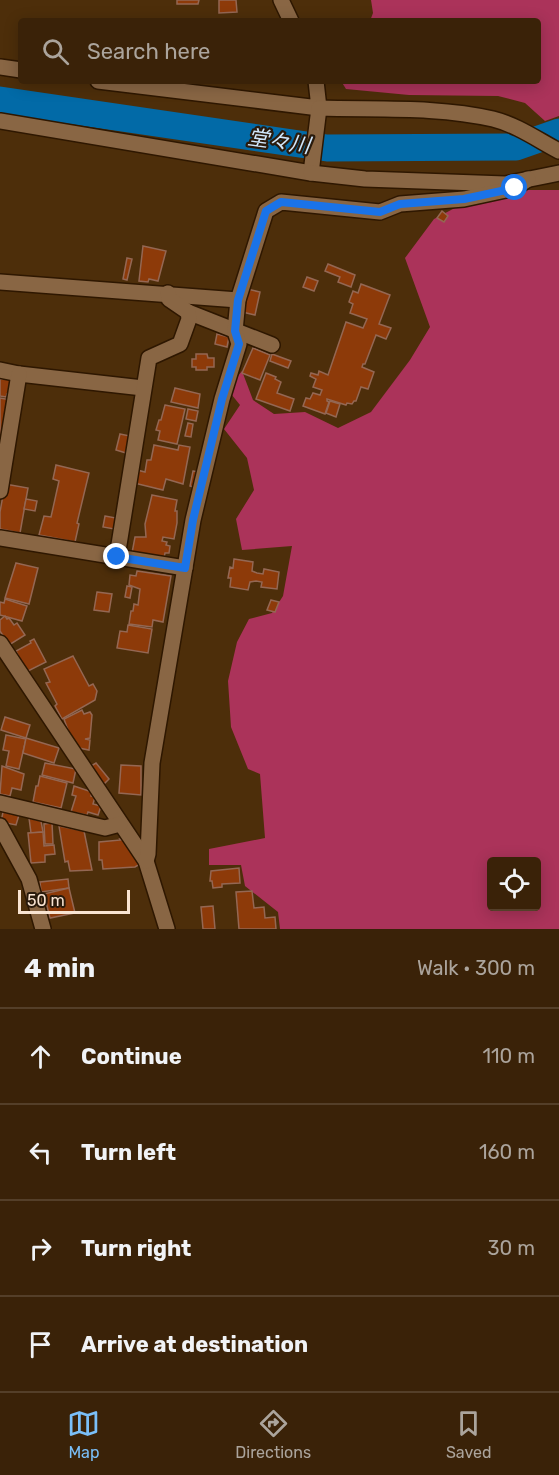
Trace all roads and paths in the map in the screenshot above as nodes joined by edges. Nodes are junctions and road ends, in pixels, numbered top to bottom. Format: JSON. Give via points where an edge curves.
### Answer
{"nodes":[{"id":1,"x":280,"y":0,"type":"edge"},
{"id":2,"x":289,"y":18,"type":"edge"},
{"id":3,"x":0,"y":67,"type":"edge"},
{"id":4,"x":18,"y":70,"type":"edge"},
{"id":5,"x":123,"y":84,"type":"edge"},
{"id":6,"x":317,"y":86,"type":"edge"},
{"id":7,"x":319,"y":108,"type":"junction"},
{"id":8,"x":0,"y":121,"type":"edge"},
{"id":9,"x":559,"y":151,"type":"edge"},
{"id":10,"x":312,"y":168,"type":"junction"},
{"id":11,"x":559,"y":173,"type":"edge"},
{"id":12,"x":528,"y":179,"type":"junction"},
{"id":13,"x":0,"y":282,"type":"edge"},
{"id":14,"x":168,"y":293,"type":"junction"},
{"id":15,"x":238,"y":300,"type":"junction"},
{"id":16,"x":188,"y":312,"type":"junction"},
{"id":17,"x":235,"y":331,"type":"junction"},
{"id":18,"x":272,"y":345,"type":"dead end"},
{"id":19,"x":0,"y":370,"type":"edge"},
{"id":20,"x":19,"y":374,"type":"junction"},
{"id":21,"x":143,"y":388,"type":"junction"},
{"id":22,"x":0,"y":491,"type":"edge"},
{"id":23,"x":0,"y":538,"type":"edge"},
{"id":24,"x":117,"y":557,"type":"junction"},
{"id":25,"x":185,"y":568,"type":"junction"},
{"id":26,"x":0,"y":643,"type":"edge"},
{"id":27,"x":0,"y":803,"type":"edge"},
{"id":28,"x":120,"y":824,"type":"junction"},
{"id":29,"x":0,"y":826,"type":"edge"},
{"id":30,"x":146,"y":861,"type":"junction"},
{"id":31,"x":43,"y":929,"type":"edge"},
{"id":32,"x":167,"y":929,"type":"edge"}],
"edges":[{"from":1,"to":2,"type":"street"},
{"from":3,"to":4,"type":"street"},
{"from":5,"to":7,"type":"street"},
{"from":6,"to":7,"type":"street"},
{"from":7,"to":9,"type":"street","via":[[444,111],[494,120]]},
{"from":7,"to":10,"type":"street"},
{"from":8,"to":10,"type":"street"},
{"from":10,"to":12,"type":"street","via":[[365,180],[505,184]]},
{"from":11,"to":12,"type":"street"},
{"from":12,"to":15,"type":"street","via":[[515,188],[464,199],[400,204],[380,212],[281,202],[266,211]]},
{"from":13,"to":14,"type":"street"},
{"from":14,"to":15,"type":"street"},
{"from":14,"to":16,"type":"street","via":[[169,299]]},
{"from":15,"to":17,"type":"street"},
{"from":16,"to":17,"type":"street"},
{"from":16,"to":21,"type":"street","via":[[180,344],[149,358]]},
{"from":17,"to":18,"type":"street"},
{"from":17,"to":25,"type":"street","via":[[239,344],[219,410]]},
{"from":19,"to":20,"type":"street"},
{"from":20,"to":21,"type":"street"},
{"from":20,"to":22,"type":"street"},
{"from":21,"to":24,"type":"street"},
{"from":23,"to":24,"type":"street"},
{"from":24,"to":25,"type":"street"},
{"from":25,"to":30,"type":"street","via":[[152,763]]},
{"from":26,"to":28,"type":"street"},
{"from":27,"to":28,"type":"street","via":[[105,828]]},
{"from":28,"to":30,"type":"street"},
{"from":29,"to":31,"type":"street","via":[[28,879]]},
{"from":30,"to":32,"type":"street"}]}
